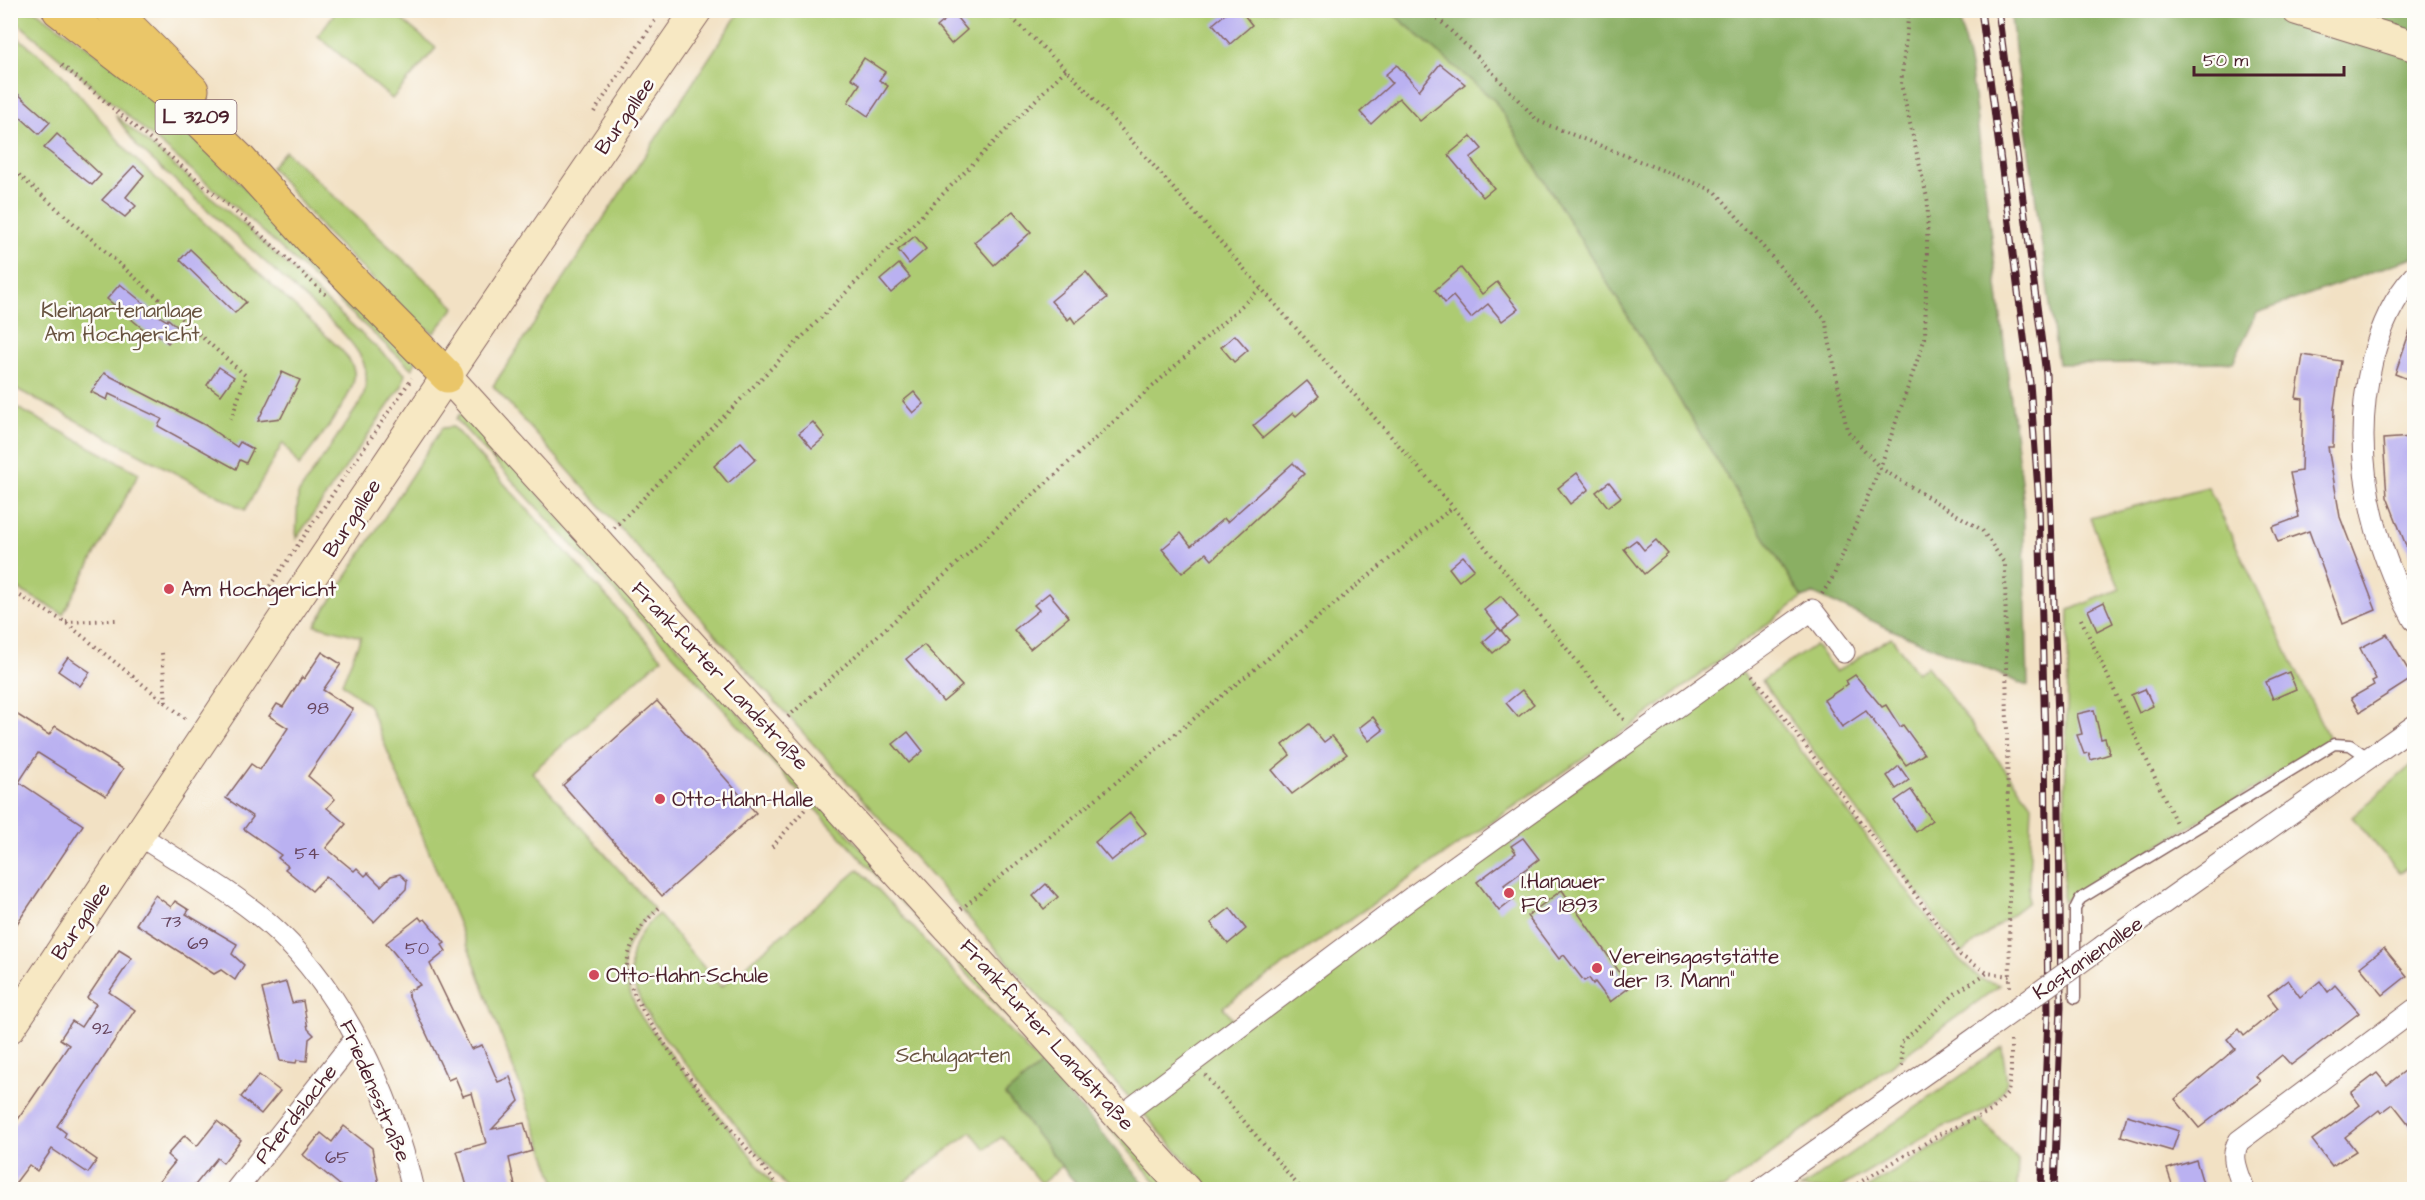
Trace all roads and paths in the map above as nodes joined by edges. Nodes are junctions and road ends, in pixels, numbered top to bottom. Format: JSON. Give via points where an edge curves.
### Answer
{"nodes":[{"id":1,"x":58,"y":10,"type":"edge"},
{"id":2,"x":112,"y":10,"type":"edge"},
{"id":3,"x":697,"y":10,"type":"edge"},
{"id":4,"x":1003,"y":10,"type":"edge"},
{"id":5,"x":1429,"y":10,"type":"edge"},
{"id":6,"x":1909,"y":10,"type":"edge"},
{"id":7,"x":2297,"y":10,"type":"edge"},
{"id":8,"x":2415,"y":46,"type":"edge"},
{"id":9,"x":62,"y":65,"type":"dead end"},
{"id":10,"x":1066,"y":69,"type":"junction"},
{"id":11,"x":10,"y":167,"type":"edge"},
{"id":12,"x":315,"y":243,"type":"junction"},
{"id":13,"x":2415,"y":276,"type":"edge"},
{"id":14,"x":1260,"y":289,"type":"junction"},
{"id":15,"x":329,"y":298,"type":"dead end"},
{"id":16,"x":414,"y":375,"type":"dead end"},
{"id":17,"x":447,"y":375,"type":"junction"},
{"id":18,"x":231,"y":419,"type":"dead end"},
{"id":19,"x":1880,"y":468,"type":"junction"},
{"id":20,"x":1454,"y":507,"type":"junction"},
{"id":21,"x":599,"y":544,"type":"junction"},
{"id":22,"x":10,"y":590,"type":"edge"},
{"id":23,"x":263,"y":596,"type":"dead end"},
{"id":24,"x":1812,"y":610,"type":"junction"},
{"id":25,"x":2081,"y":619,"type":"dead end"},
{"id":26,"x":116,"y":620,"type":"dead end"},
{"id":27,"x":2415,"y":620,"type":"edge"},
{"id":28,"x":66,"y":622,"type":"junction"},
{"id":29,"x":1844,"y":652,"type":"dead end"},
{"id":30,"x":162,"y":653,"type":"dead end"},
{"id":31,"x":1742,"y":660,"type":"junction"},
{"id":32,"x":166,"y":702,"type":"junction"},
{"id":33,"x":2415,"y":726,"type":"edge"},
{"id":34,"x":771,"y":733,"type":"junction"},
{"id":35,"x":207,"y":734,"type":"junction"},
{"id":36,"x":1635,"y":735,"type":"junction"},
{"id":37,"x":2369,"y":758,"type":"junction"},
{"id":38,"x":823,"y":789,"type":"junction"},
{"id":39,"x":139,"y":835,"type":"junction"},
{"id":40,"x":2183,"y":838,"type":"junction"},
{"id":41,"x":772,"y":847,"type":"dead end"},
{"id":42,"x":659,"y":908,"type":"dead end"},
{"id":43,"x":944,"y":922,"type":"junction"},
{"id":44,"x":1987,"y":973,"type":"junction"},
{"id":45,"x":2010,"y":976,"type":"junction"},
{"id":46,"x":2075,"y":998,"type":"dead end"},
{"id":47,"x":2010,"y":1000,"type":"dead end"},
{"id":48,"x":2415,"y":1010,"type":"edge"},
{"id":49,"x":10,"y":1028,"type":"edge"},
{"id":50,"x":2011,"y":1035,"type":"dead end"},
{"id":51,"x":356,"y":1038,"type":"junction"},
{"id":52,"x":1192,"y":1061,"type":"junction"},
{"id":53,"x":1905,"y":1086,"type":"junction"},
{"id":54,"x":1121,"y":1116,"type":"junction"},
{"id":55,"x":236,"y":1190,"type":"edge"},
{"id":56,"x":413,"y":1190,"type":"edge"},
{"id":57,"x":782,"y":1190,"type":"edge"},
{"id":58,"x":1186,"y":1190,"type":"edge"},
{"id":59,"x":1302,"y":1190,"type":"edge"},
{"id":60,"x":1760,"y":1190,"type":"edge"},
{"id":61,"x":1847,"y":1190,"type":"edge"},
{"id":62,"x":2244,"y":1190,"type":"edge"}],
"edges":[{"from":1,"to":12,"type":"highway","number":"L 3209","via":[[190,111]]},
{"from":2,"to":12,"type":"highway","number":"L 3209","via":[[214,114]]},
{"from":3,"to":17,"type":"main road","name":"Burgallee"},
{"from":4,"to":10,"type":"path"},
{"from":5,"to":19,"type":"path","via":[[1538,121],[1715,191],[1825,319],[1848,430]]},
{"from":6,"to":19,"type":"path","via":[[1901,84],[1928,202],[1925,338]]},
{"from":7,"to":8,"type":"main road"},
{"from":9,"to":15,"type":"path","via":[[245,220]]},
{"from":10,"to":14,"type":"path"},
{"from":10,"to":21,"type":"path"},
{"from":11,"to":18,"type":"path","via":[[246,376]]},
{"from":12,"to":17,"type":"highway","number":"L 3209"},
{"from":13,"to":27,"type":"street","via":[[2389,311],[2379,334],[2366,388],[2362,435],[2366,491],[2374,521],[2396,586]]},
{"from":14,"to":20,"type":"path"},
{"from":14,"to":34,"type":"path"},
{"from":16,"to":23,"type":"path"},
{"from":17,"to":21,"type":"main road","name":"Frankfurter Landstraße","number":"L 3209"},
{"from":17,"to":35,"type":"main road","name":"Burgallee"},
{"from":19,"to":24,"type":"path","via":[[1833,577]]},
{"from":19,"to":45,"type":"path","via":[[1982,530],[2005,564]]},
{"from":20,"to":36,"type":"path"},
{"from":20,"to":43,"type":"path"},
{"from":21,"to":34,"type":"main road","name":"Frankfurter Landstraße","number":"L 3209"},
{"from":22,"to":28,"type":"path"},
{"from":24,"to":29,"type":"street"},
{"from":24,"to":31,"type":"street"},
{"from":25,"to":40,"type":"path"},
{"from":26,"to":28,"type":"path"},
{"from":28,"to":32,"type":"path"},
{"from":30,"to":32,"type":"path"},
{"from":31,"to":36,"type":"street"},
{"from":31,"to":44,"type":"path","via":[[1960,955]]},
{"from":32,"to":35,"type":"path"},
{"from":33,"to":37,"type":"street","name":"Kastanienallee"},
{"from":34,"to":38,"type":"main road","name":"Frankfurter Landstraße","number":"L 3209"},
{"from":35,"to":39,"type":"main road","name":"Burgallee"},
{"from":36,"to":52,"type":"street"},
{"from":37,"to":40,"type":"lane","via":[[2350,745],[2334,744]]},
{"from":37,"to":53,"type":"street","name":"Kastanienallee","bridge":true},
{"from":38,"to":41,"type":"path"},
{"from":38,"to":43,"type":"main road","name":"Frankfurter Landstraße","number":"L 3209"},
{"from":39,"to":49,"type":"main road","name":"Burgallee"},
{"from":39,"to":51,"type":"street","name":"Friedensstraße","via":[[274,929],[320,981]]},
{"from":40,"to":46,"type":"lane","via":[[2077,903]]},
{"from":42,"to":57,"type":"path","via":[[631,942],[626,967],[630,988],[655,1033]]},
{"from":43,"to":54,"type":"main road","name":"Frankfurter Landstraße","number":"L 3209"},
{"from":44,"to":45,"type":"path"},
{"from":44,"to":53,"type":"path","via":[[1957,992],[1901,1043]]},
{"from":45,"to":47,"type":"path"},
{"from":48,"to":62,"type":"street","via":[[2239,1141],[2234,1158]]},
{"from":50,"to":61,"type":"path","via":[[2008,1093],[1990,1111],[1944,1132]]},
{"from":51,"to":55,"type":"street","name":"Pferdslache"},
{"from":51,"to":56,"type":"street","name":"Friedensstraße","via":[[394,1127]]},
{"from":52,"to":54,"type":"street"},
{"from":52,"to":59,"type":"path"},
{"from":53,"to":60,"type":"street","name":"Kastanienallee"},
{"from":54,"to":58,"type":"main road","name":"Frankfurter Landstraße","number":"L 3209"}]}
